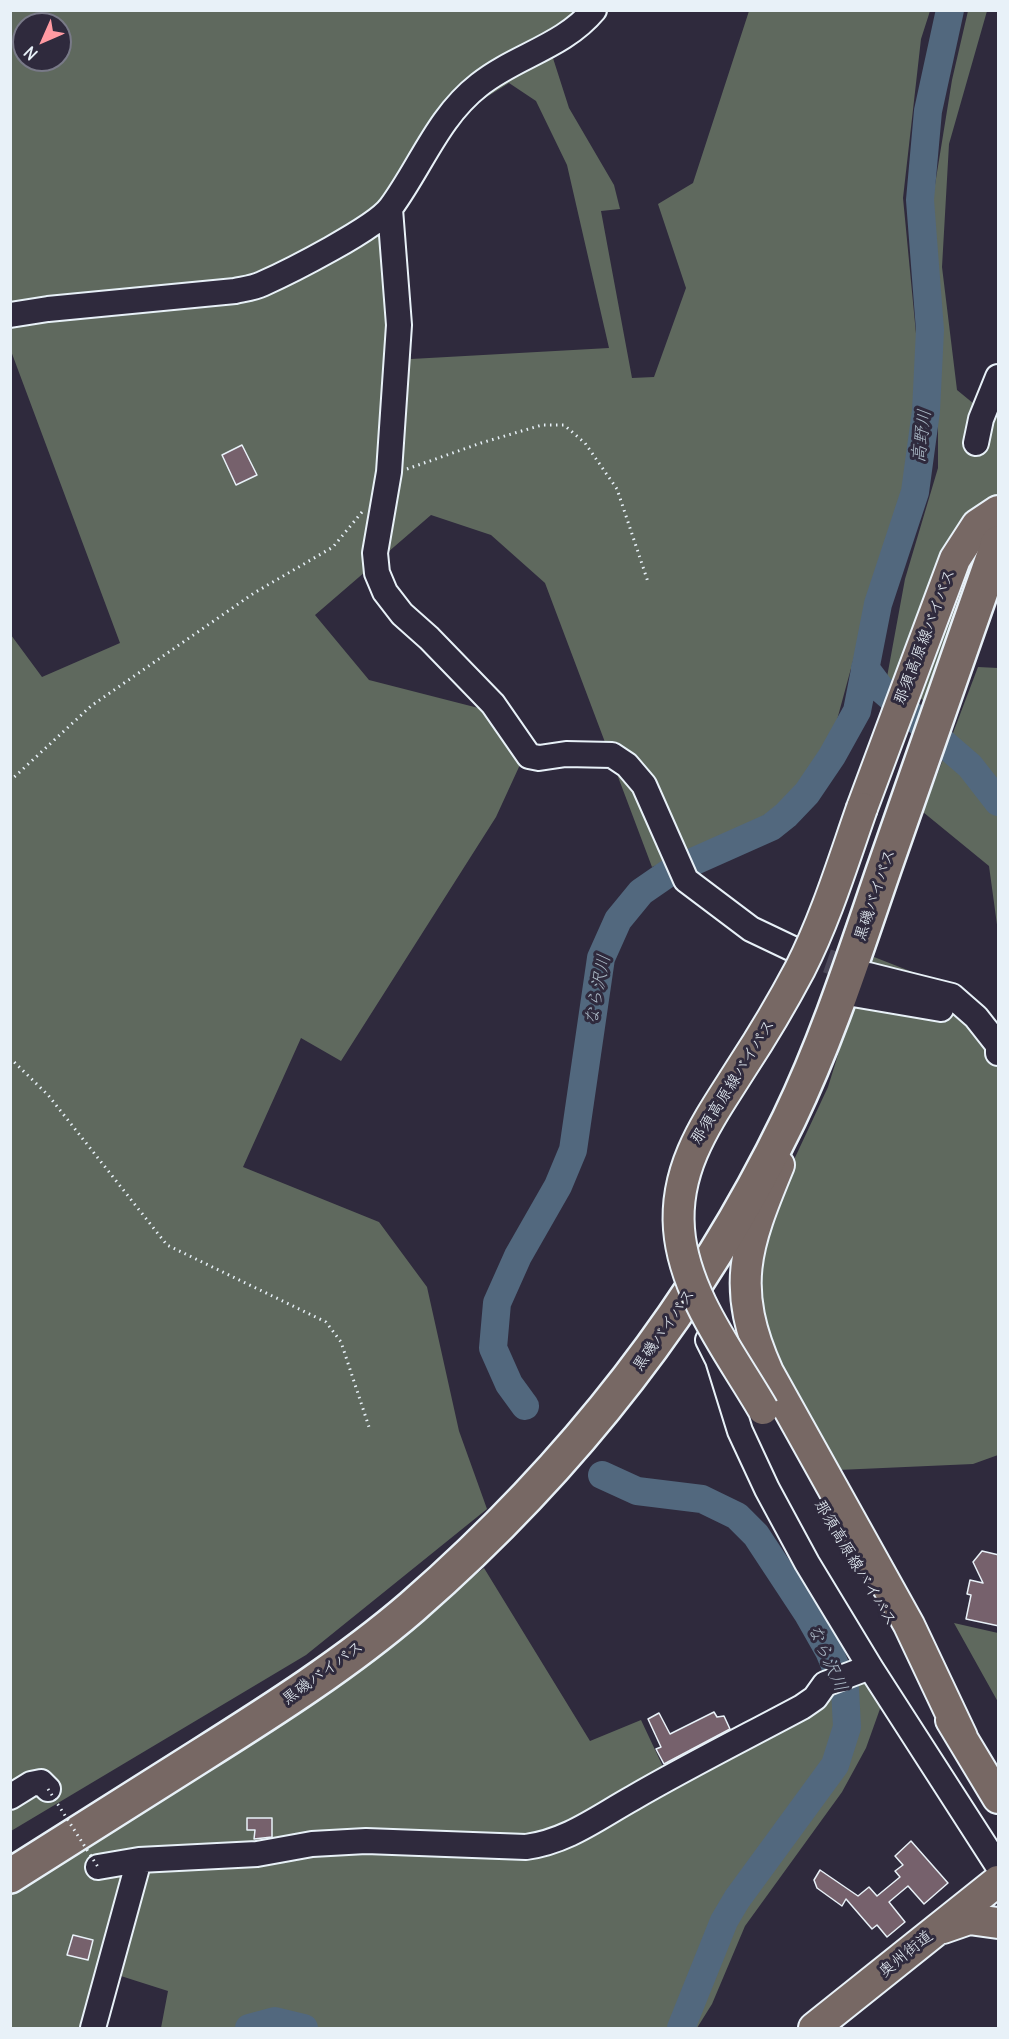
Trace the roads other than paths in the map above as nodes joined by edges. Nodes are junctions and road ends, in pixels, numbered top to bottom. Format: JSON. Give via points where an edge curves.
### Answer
{"nodes":[{"id":1,"x":594,"y":10,"type":"edge"},
{"id":2,"x":390,"y":209,"type":"junction"},
{"id":3,"x":10,"y":315,"type":"edge"},
{"id":4,"x":999,"y":377,"type":"edge"},
{"id":5,"x":976,"y":443,"type":"dead end"},
{"id":6,"x":999,"y":511,"type":"edge"},
{"id":7,"x":999,"y":543,"type":"edge"},
{"id":8,"x":793,"y":949,"type":"tunnel mouth"},
{"id":9,"x":854,"y":983,"type":"junction"},
{"id":10,"x":825,"y":1035,"type":"junction"},
{"id":11,"x":999,"y":1053,"type":"edge"},
{"id":12,"x":686,"y":1299,"type":"junction"},
{"id":13,"x":863,"y":1670,"type":"junction"},
{"id":14,"x":962,"y":1737,"type":"junction"},
{"id":15,"x":48,"y":1789,"type":"road end"},
{"id":16,"x":10,"y":1797,"type":"edge"},
{"id":17,"x":999,"y":1798,"type":"edge"},
{"id":18,"x":139,"y":1860,"type":"junction"},
{"id":19,"x":98,"y":1867,"type":"road end"},
{"id":20,"x":10,"y":1876,"type":"edge"},
{"id":21,"x":998,"y":1879,"type":"edge"},
{"id":22,"x":999,"y":1923,"type":"edge"},
{"id":23,"x":927,"y":1936,"type":"junction"},
{"id":24,"x":93,"y":2028,"type":"edge"},
{"id":25,"x":814,"y":2028,"type":"edge"}],
"edges":[{"from":1,"to":2,"type":"street","via":[[570,34],[480,84],[441,125]]},
{"from":2,"to":3,"type":"street","via":[[356,234],[260,285]]},
{"from":2,"to":8,"type":"street","via":[[399,325],[389,472],[375,553],[377,573],[385,592],[402,614],[493,704],[529,756],[612,755],[627,765],[644,785],[686,880],[751,929]]},
{"from":4,"to":5,"type":"street","via":[[981,419]]},
{"from":6,"to":14,"type":"main road","name":"那須高原線バイパス","bridge":true,"via":[[977,525],[955,559],[831,896],[801,966],[691,1150],[682,1184],[679,1228],[690,1275],[717,1330],[891,1625]]},
{"from":7,"to":9,"type":"highway","name":"黒磯バイパス","via":[[921,763]]},
{"from":9,"to":10,"type":"highway","name":"黒磯バイパス"},
{"from":9,"to":11,"type":"street","via":[[980,1023],[998,1045]]},
{"from":10,"to":12,"type":"highway","name":"黒磯バイパス","via":[[759,1176]]},
{"from":10,"to":14,"type":"main road","name":"那須高原線バイパス","via":[[796,1124],[757,1222],[747,1260],[746,1312],[768,1372],[909,1625]]},
{"from":12,"to":13,"type":"street","via":[[718,1360],[740,1431],[767,1489]]},
{"from":12,"to":20,"type":"highway","name":"黒磯バイパス","via":[[632,1376],[582,1437],[483,1542],[409,1610],[268,1713]]},
{"from":13,"to":18,"type":"street","via":[[825,1684],[802,1707],[548,1844],[526,1847],[366,1841],[312,1844],[257,1854]]},
{"from":13,"to":21,"type":"street"},
{"from":14,"to":17,"type":"main road","name":"那須高原線バイパス"},
{"from":15,"to":16,"type":"street","via":[[41,1782],[31,1784]]},
{"from":18,"to":19,"type":"street"},
{"from":18,"to":24,"type":"street"},
{"from":21,"to":23,"type":"main road","name":"奥州街道"},
{"from":22,"to":23,"type":"main road","via":[[969,1919]]},
{"from":23,"to":25,"type":"main road","name":"奥州街道"}]}
